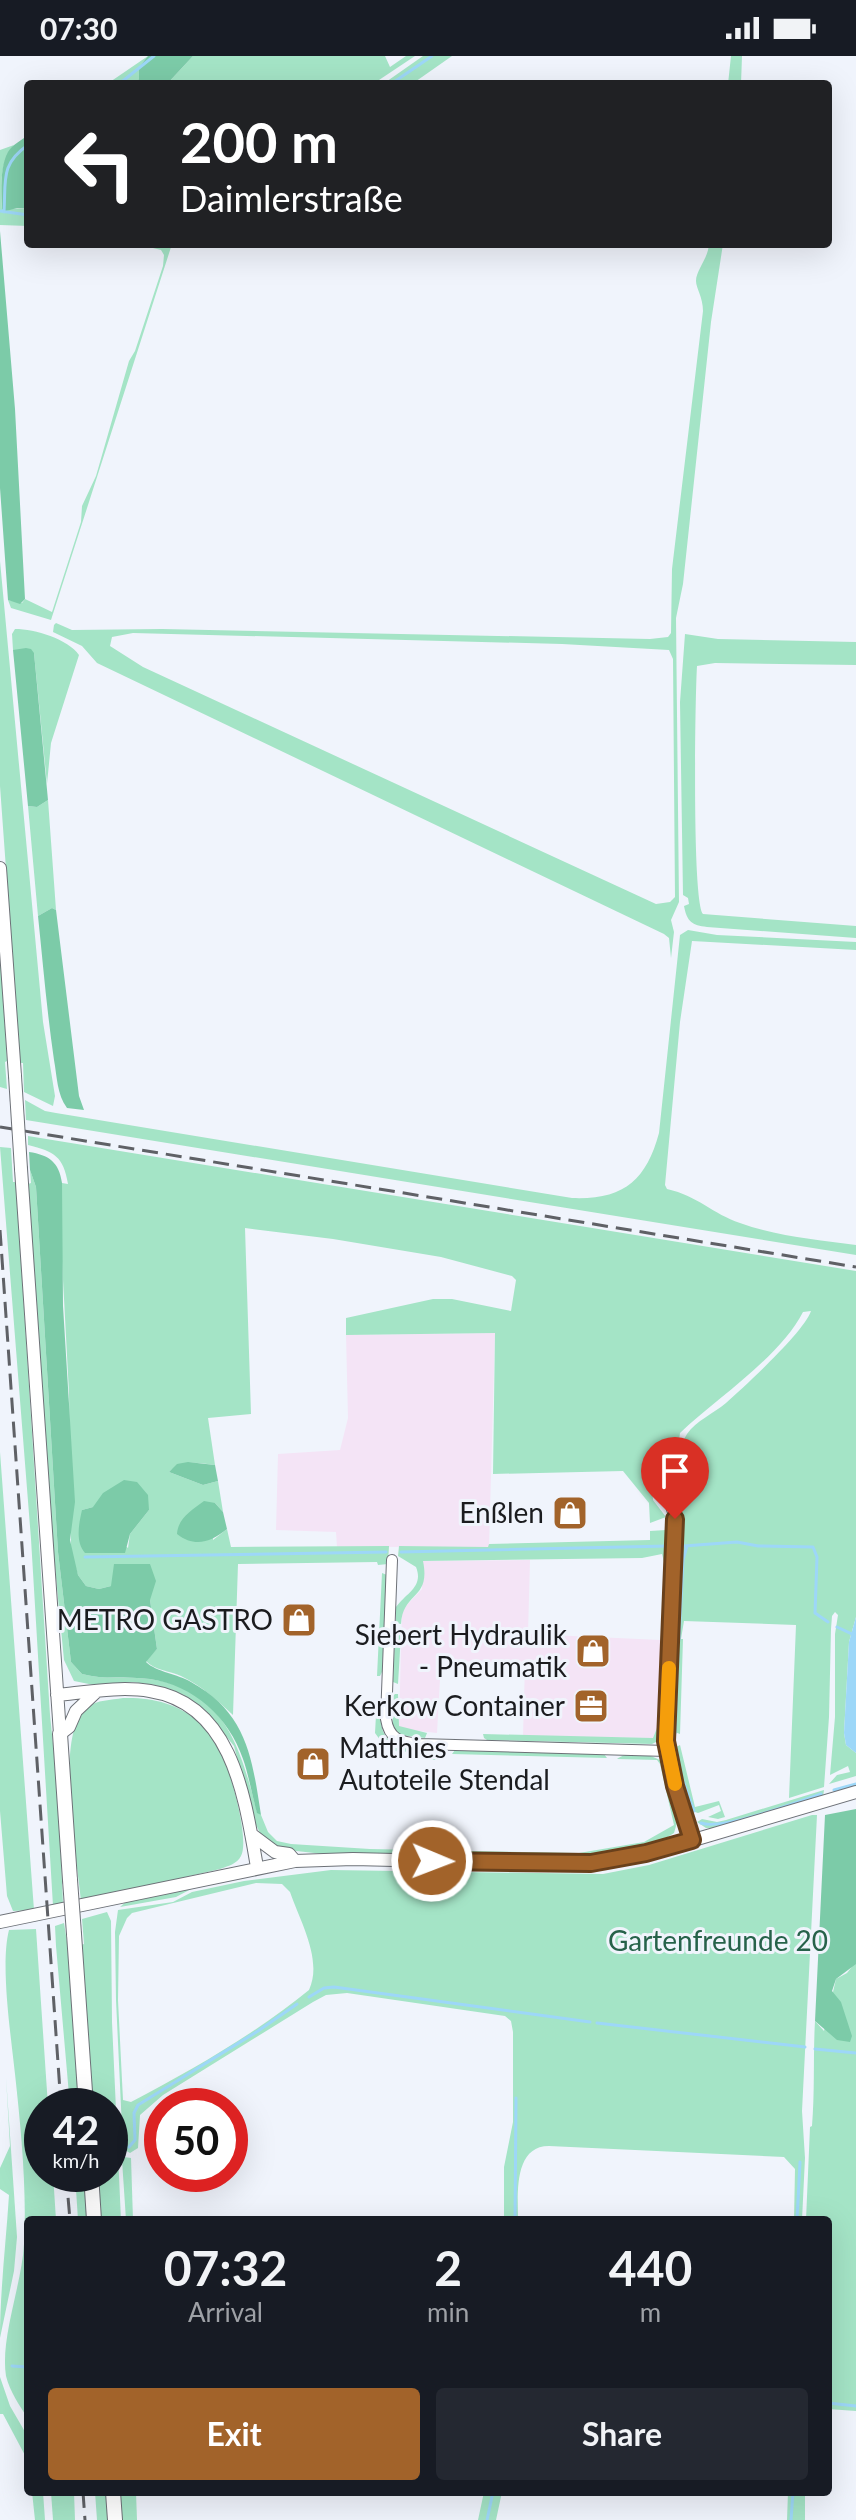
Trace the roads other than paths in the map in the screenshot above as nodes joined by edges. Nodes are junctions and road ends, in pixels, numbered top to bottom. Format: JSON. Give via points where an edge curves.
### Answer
{"nodes":[{"id":1,"x":0,"y":868,"type":"edge"},
{"id":2,"x":667,"y":1493,"type":"dead end"},
{"id":3,"x":392,"y":1560,"type":"dead end"},
{"id":4,"x":95,"y":1693,"type":"junction"},
{"id":5,"x":57,"y":1695,"type":"junction"},
{"id":6,"x":60,"y":1734,"type":"junction"},
{"id":7,"x":667,"y":1751,"type":"junction"},
{"id":8,"x":856,"y":1792,"type":"edge"},
{"id":9,"x":251,"y":1834,"type":"junction"},
{"id":10,"x":692,"y":1840,"type":"junction"},
{"id":11,"x":295,"y":1861,"type":"junction"},
{"id":12,"x":257,"y":1867,"type":"junction"},
{"id":13,"x":0,"y":1922,"type":"edge"},
{"id":14,"x":85,"y":2088,"type":"edge"},
{"id":15,"x":92,"y":2192,"type":"edge"},
{"id":16,"x":94,"y":2216,"type":"edge"},
{"id":17,"x":113,"y":2496,"type":"edge"},
{"id":18,"x":115,"y":2520,"type":"edge"}],
"edges":[{"from":1,"to":5,"type":"main road","bridge":true},
{"from":2,"to":7,"type":"street","via":[[675,1519]]},
{"from":3,"to":7,"type":"street","via":[[386,1719],[395,1739]]},
{"from":4,"to":5,"type":"main road"},
{"from":4,"to":6,"type":"main road"},
{"from":4,"to":9,"type":"main road","via":[[159,1693],[201,1715],[230,1754]]},
{"from":5,"to":6,"type":"main road"},
{"from":6,"to":14,"type":"highway","bridge":true},
{"from":7,"to":10,"type":"street"},
{"from":8,"to":10,"type":"main road"},
{"from":9,"to":11,"type":"main road"},
{"from":9,"to":12,"type":"main road"},
{"from":10,"to":11,"type":"main road","via":[[576,1864]]},
{"from":11,"to":12,"type":"main road"},
{"from":12,"to":13,"type":"main road"},
{"from":15,"to":16,"type":"highway"},
{"from":17,"to":18,"type":"highway"}]}
